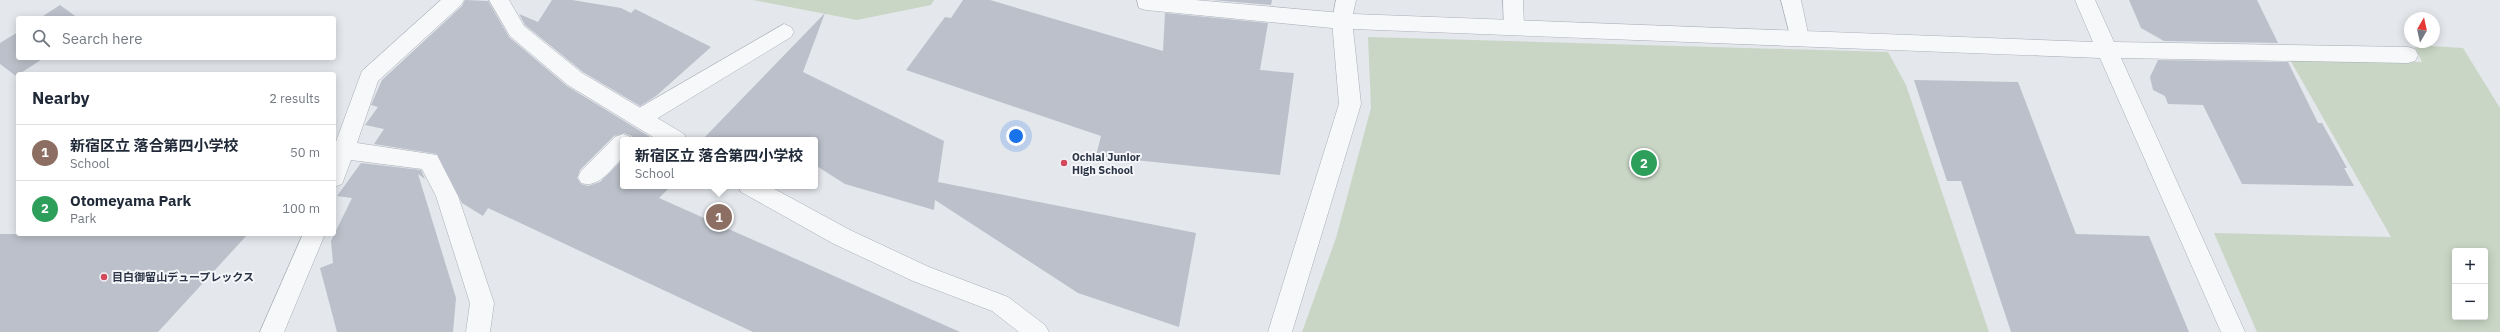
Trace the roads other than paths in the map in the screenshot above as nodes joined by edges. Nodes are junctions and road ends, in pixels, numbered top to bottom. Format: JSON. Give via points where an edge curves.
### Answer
{"nodes":[{"id":1,"x":454,"y":0,"type":"edge"},
{"id":2,"x":498,"y":0,"type":"edge"},
{"id":3,"x":1147,"y":0,"type":"edge"},
{"id":4,"x":1513,"y":0,"type":"edge"},
{"id":5,"x":1791,"y":0,"type":"edge"},
{"id":6,"x":2085,"y":0,"type":"edge"},
{"id":7,"x":1344,"y":10,"type":"edge"},
{"id":8,"x":1514,"y":28,"type":"junction"},
{"id":9,"x":784,"y":32,"type":"dead end"},
{"id":10,"x":1799,"y":38,"type":"junction"},
{"id":11,"x":2106,"y":50,"type":"junction"},
{"id":12,"x":2408,"y":55,"type":"dead end"},
{"id":13,"x":642,"y":119,"type":"junction"},
{"id":14,"x":628,"y":137,"type":"edge"},
{"id":15,"x":671,"y":137,"type":"edge"},
{"id":16,"x":620,"y":146,"type":"edge"},
{"id":17,"x":344,"y":150,"type":"junction"},
{"id":18,"x":336,"y":172,"type":"edge"},
{"id":19,"x":589,"y":177,"type":"dead end"},
{"id":20,"x":755,"y":189,"type":"edge"},
{"id":21,"x":313,"y":236,"type":"edge"},
{"id":22,"x":272,"y":332,"type":"edge"},
{"id":23,"x":478,"y":332,"type":"edge"},
{"id":24,"x":1036,"y":332,"type":"edge"},
{"id":25,"x":1280,"y":332,"type":"edge"},
{"id":26,"x":2233,"y":332,"type":"edge"}],
"edges":[{"from":1,"to":17,"type":"street","via":[[369,78]]},
{"from":2,"to":13,"type":"street","via":[[517,31],[534,46],[575,79]]},
{"from":3,"to":7,"type":"street","via":[[1146,3]]},
{"from":4,"to":8,"type":"street"},
{"from":5,"to":10,"type":"street"},
{"from":6,"to":11,"type":"street"},
{"from":7,"to":8,"type":"street"},
{"from":7,"to":25,"type":"street","via":[[1350,104]]},
{"from":8,"to":10,"type":"street"},
{"from":9,"to":13,"type":"street"},
{"from":10,"to":11,"type":"street"},
{"from":11,"to":12,"type":"street"},
{"from":11,"to":26,"type":"street"},
{"from":13,"to":14,"type":"street"},
{"from":13,"to":15,"type":"street"},
{"from":16,"to":19,"type":"street"},
{"from":17,"to":18,"type":"street"},
{"from":17,"to":23,"type":"street","via":[[429,161],[447,196],[482,303]]},
{"from":20,"to":24,"type":"street","via":[[863,247],[921,274],[1000,304]]},
{"from":21,"to":22,"type":"street"}]}
